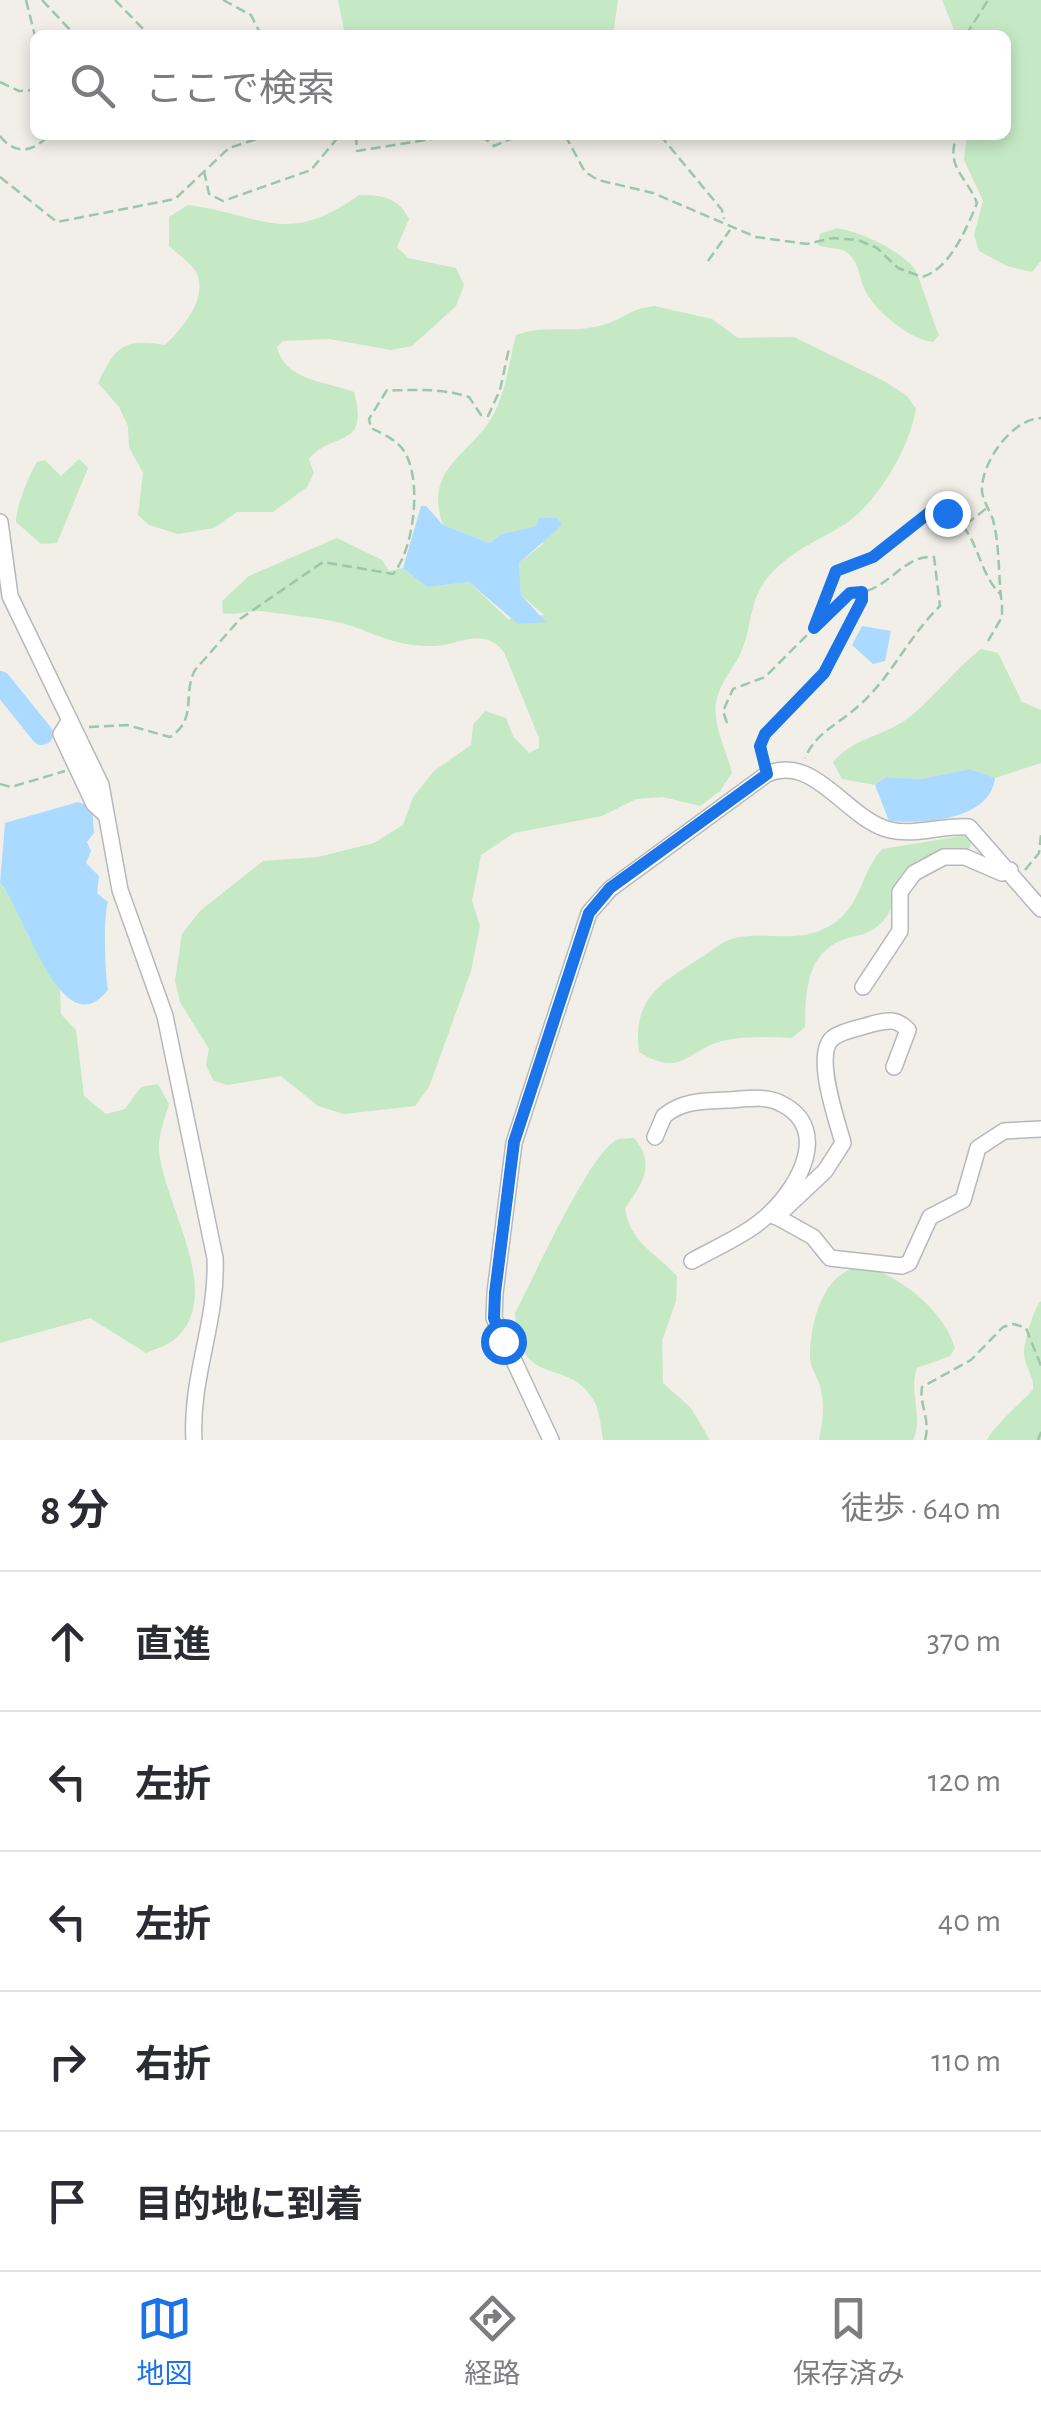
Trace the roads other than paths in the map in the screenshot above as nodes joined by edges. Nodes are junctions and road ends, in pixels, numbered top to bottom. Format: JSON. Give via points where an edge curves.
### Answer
{"nodes":[{"id":1,"x":0,"y":522,"type":"edge"},
{"id":2,"x":70,"y":720,"type":"junction"},
{"id":3,"x":107,"y":816,"type":"junction"},
{"id":4,"x":1013,"y":874,"type":"junction"},
{"id":5,"x":1041,"y":909,"type":"edge"},
{"id":6,"x":863,"y":987,"type":"dead end"},
{"id":7,"x":894,"y":1066,"type":"dead end"},
{"id":8,"x":1041,"y":1129,"type":"edge"},
{"id":9,"x":655,"y":1137,"type":"dead end"},
{"id":10,"x":773,"y":1215,"type":"junction"},
{"id":11,"x":692,"y":1261,"type":"dead end"},
{"id":12,"x":194,"y":1440,"type":"edge"},
{"id":13,"x":551,"y":1440,"type":"edge"}],
"edges":[{"from":1,"to":2,"type":"street","via":[[10,596]]},
{"from":2,"to":3,"type":"street"},
{"from":2,"to":3,"type":"street","via":[[61,734],[94,804]]},
{"from":3,"to":12,"type":"street","via":[[120,890],[165,1016],[215,1258]]},
{"from":4,"to":5,"type":"street"},
{"from":4,"to":6,"type":"street","via":[[944,856],[914,873],[900,892],[900,930]]},
{"from":4,"to":13,"type":"street","via":[[969,828],[890,830],[784,768],[596,902],[514,1142],[494,1318]]},
{"from":7,"to":10,"type":"street","via":[[906,1044],[908,1030],[901,1022],[887,1020],[832,1038],[824,1066],[843,1143],[826,1170]]},
{"from":8,"to":10,"type":"street","via":[[1004,1130],[978,1148],[964,1200],[930,1217],[902,1266],[830,1258],[813,1237]]},
{"from":9,"to":10,"type":"street","via":[[664,1116],[693,1101],[784,1104],[804,1125],[808,1157]]},
{"from":10,"to":11,"type":"street"}]}
